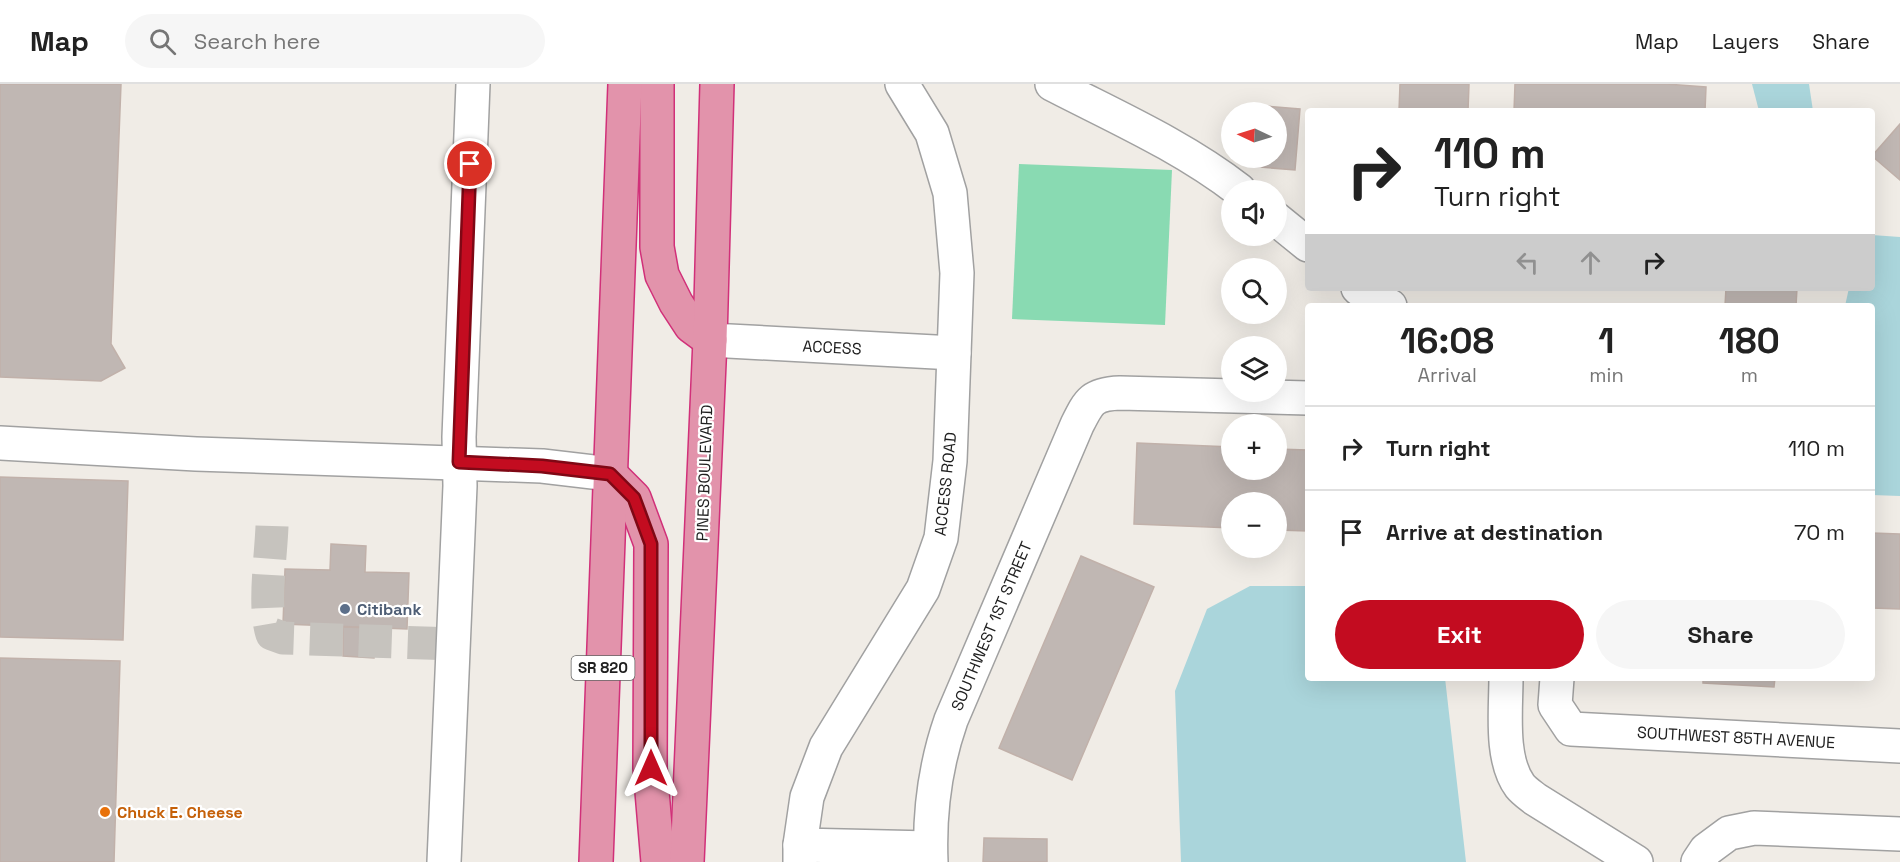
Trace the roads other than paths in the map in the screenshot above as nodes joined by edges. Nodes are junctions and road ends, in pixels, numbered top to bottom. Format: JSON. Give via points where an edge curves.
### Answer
{"nodes":[{"id":1,"x":473,"y":84,"type":"edge"},
{"id":2,"x":625,"y":84,"type":"edge"},
{"id":3,"x":657,"y":84,"type":"edge"},
{"id":4,"x":717,"y":84,"type":"edge"},
{"id":5,"x":902,"y":84,"type":"edge"},
{"id":6,"x":1052,"y":84,"type":"edge"},
{"id":7,"x":1226,"y":180,"type":"edge"},
{"id":8,"x":1287,"y":228,"type":"edge"},
{"id":9,"x":1305,"y":243,"type":"edge"},
{"id":10,"x":1362,"y":291,"type":"edge"},
{"id":11,"x":1380,"y":303,"type":"edge"},
{"id":12,"x":710,"y":340,"type":"junction"},
{"id":13,"x":954,"y":353,"type":"junction"},
{"id":14,"x":1305,"y":398,"type":"edge"},
{"id":15,"x":0,"y":443,"type":"edge"},
{"id":16,"x":459,"y":462,"type":"junction"},
{"id":17,"x":610,"y":474,"type":"junction"},
{"id":18,"x":1506,"y":681,"type":"edge"},
{"id":19,"x":1557,"y":681,"type":"edge"},
{"id":20,"x":1900,"y":746,"type":"edge"},
{"id":21,"x":1900,"y":834,"type":"edge"},
{"id":22,"x":800,"y":853,"type":"edge"},
{"id":23,"x":930,"y":855,"type":"edge"},
{"id":24,"x":444,"y":862,"type":"edge"},
{"id":25,"x":596,"y":862,"type":"edge"},
{"id":26,"x":658,"y":862,"type":"edge"},
{"id":27,"x":687,"y":862,"type":"edge"},
{"id":28,"x":1636,"y":862,"type":"edge"},
{"id":29,"x":1698,"y":862,"type":"edge"}],
"edges":[{"from":1,"to":16,"type":"street"},
{"from":2,"to":17,"type":"highway","number":"SR 820"},
{"from":3,"to":12,"type":"highway","via":[[657,247],[663,275],[676,303],[691,326]]},
{"from":4,"to":12,"type":"highway","name":"PINES BOULEVARD"},
{"from":5,"to":13,"type":"street","name":"ACCESS ROAD","via":[[932,133],[950,193],[957,273]]},
{"from":6,"to":7,"type":"street","via":[[1168,144]]},
{"from":8,"to":9,"type":"street"},
{"from":10,"to":11,"type":"street"},
{"from":12,"to":13,"type":"street","name":"ACCESS"},
{"from":12,"to":27,"type":"highway","name":"PINES BOULEVARD"},
{"from":13,"to":22,"type":"street","name":"ACCESS ROAD","via":[[950,461],[941,538],[923,589],[826,747],[807,797]]},
{"from":14,"to":23,"type":"street","name":"SOUTHWEST 1ST STREET","via":[[1104,393],[1090,401],[951,720],[935,778]]},
{"from":15,"to":16,"type":"street"},
{"from":16,"to":17,"type":"street"},
{"from":16,"to":24,"type":"street"},
{"from":17,"to":25,"type":"highway","number":"SR 820"},
{"from":17,"to":26,"type":"highway","via":[[634,498],[651,544],[651,768]]},
{"from":18,"to":28,"type":"street","via":[[1506,743],[1520,786]]},
{"from":19,"to":20,"type":"street","name":"SOUTHWEST 85TH AVENUE","via":[[1555,705],[1571,729]]},
{"from":21,"to":29,"type":"street","via":[[1754,828],[1729,833],[1706,850]]},
{"from":22,"to":23,"type":"street"}]}
